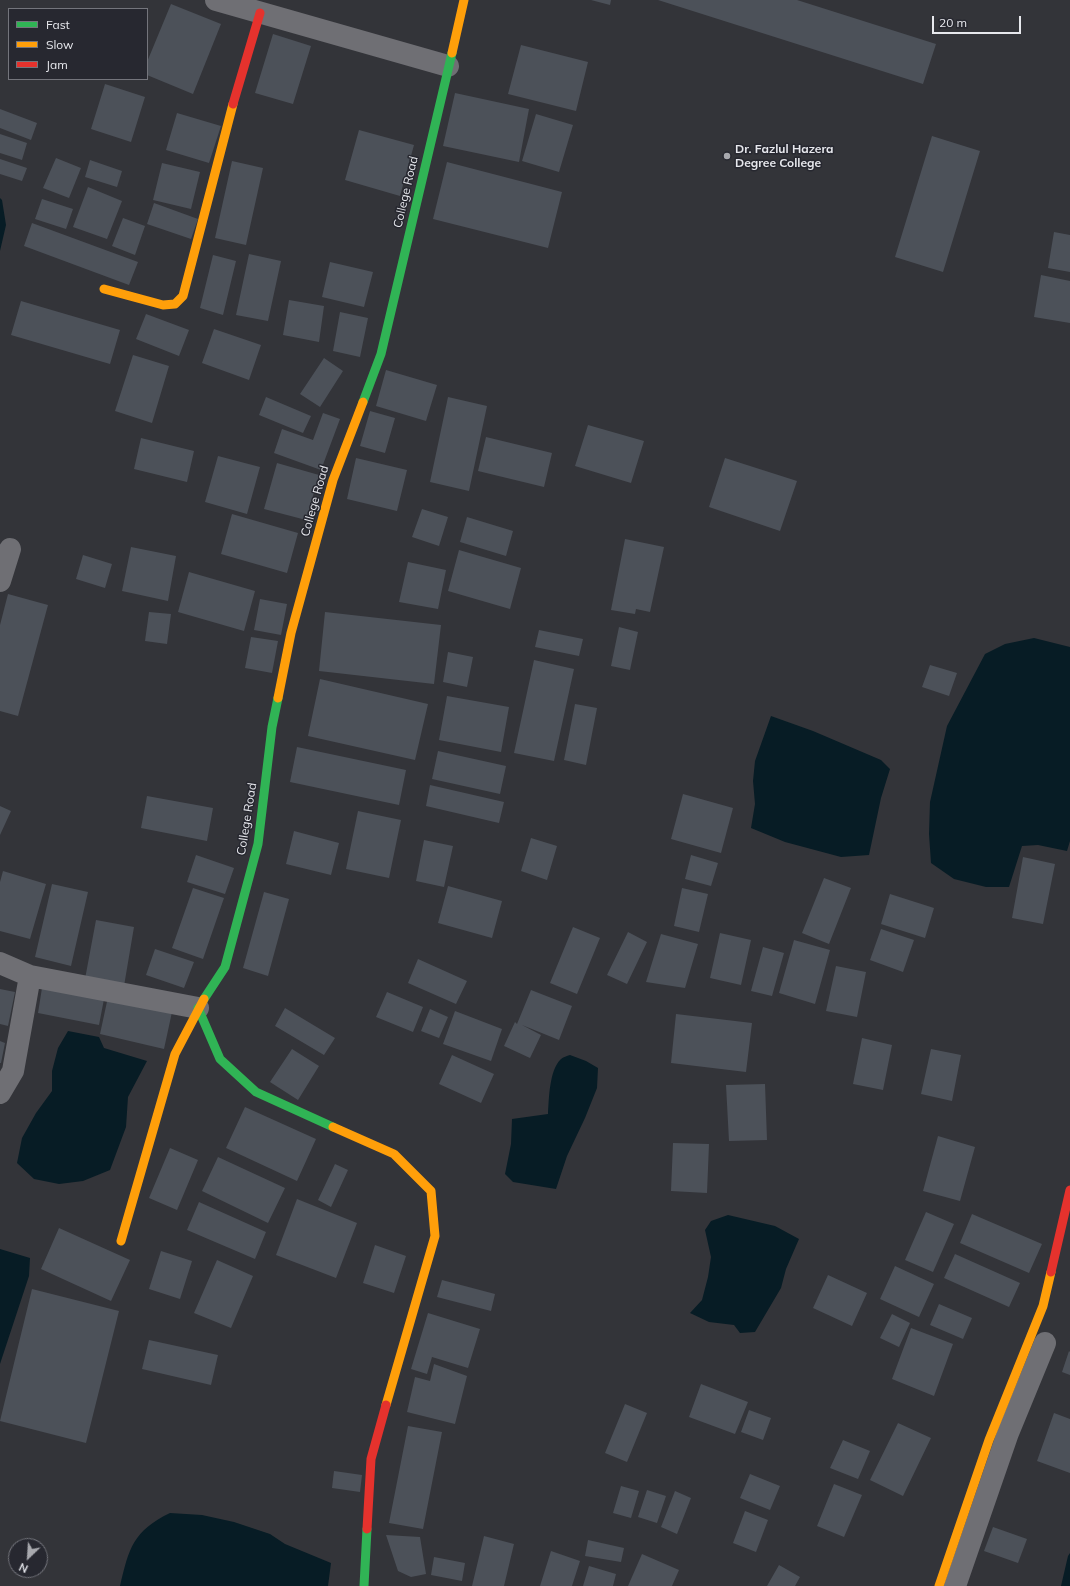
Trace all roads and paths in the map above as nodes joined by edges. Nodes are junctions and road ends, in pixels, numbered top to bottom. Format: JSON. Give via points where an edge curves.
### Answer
{"nodes":[{"id":1,"x":216,"y":0,"type":"edge"},
{"id":2,"x":464,"y":0,"type":"edge"},
{"id":3,"x":260,"y":13,"type":"junction"},
{"id":4,"x":448,"y":66,"type":"junction"},
{"id":5,"x":104,"y":289,"type":"dead end"},
{"id":6,"x":10,"y":549,"type":"dead end"},
{"id":7,"x":0,"y":581,"type":"edge"},
{"id":8,"x":0,"y":963,"type":"edge"},
{"id":9,"x":30,"y":976,"type":"junction"},
{"id":10,"x":198,"y":1008,"type":"junction"},
{"id":11,"x":0,"y":1094,"type":"edge"},
{"id":12,"x":1070,"y":1190,"type":"edge"},
{"id":13,"x":120,"y":1241,"type":"dead end"},
{"id":14,"x":1046,"y":1343,"type":"dead end"},
{"id":15,"x":364,"y":1586,"type":"edge"},
{"id":16,"x":939,"y":1586,"type":"edge"},
{"id":17,"x":955,"y":1586,"type":"edge"}],
"edges":[{"from":1,"to":3,"type":"street"},
{"from":2,"to":4,"type":"street","name":"College Road"},
{"from":3,"to":4,"type":"street"},
{"from":3,"to":5,"type":"street","via":[[228,120],[183,296],[175,304],[163,305]]},
{"from":4,"to":10,"type":"street","name":"College Road","via":[[381,354],[333,480],[291,633],[272,727],[258,844],[225,967]]},
{"from":6,"to":7,"type":"street"},
{"from":8,"to":9,"type":"street"},
{"from":9,"to":10,"type":"street"},
{"from":9,"to":11,"type":"street","via":[[13,1071]]},
{"from":10,"to":13,"type":"street","name":"College Road","via":[[175,1054]]},
{"from":10,"to":15,"type":"street","via":[[220,1059],[256,1092],[394,1154],[431,1191],[435,1236],[371,1459]]},
{"from":12,"to":16,"type":"street","via":[[1043,1306],[989,1440]]},
{"from":14,"to":17,"type":"street","via":[[1008,1433]]}]}
